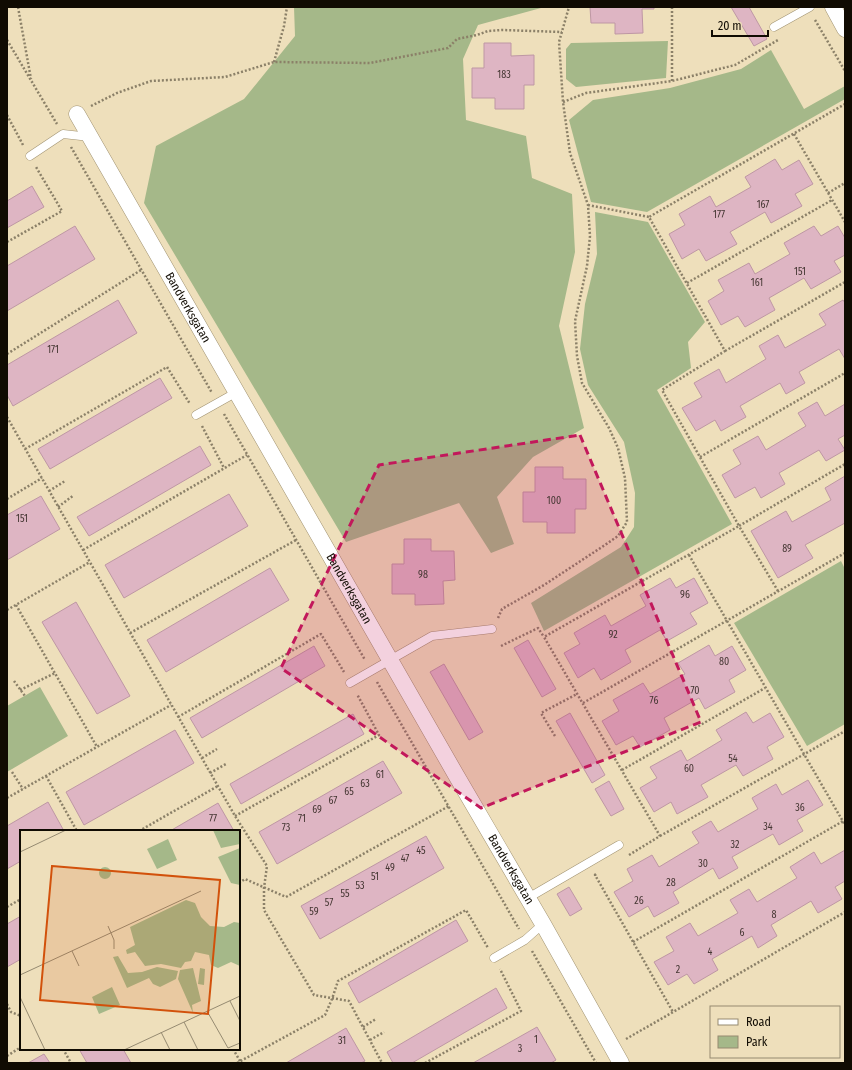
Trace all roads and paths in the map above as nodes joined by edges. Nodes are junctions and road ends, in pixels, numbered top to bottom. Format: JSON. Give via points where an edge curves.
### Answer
{"nodes":[{"id":1,"x":18,"y":7,"type":"edge"},
{"id":2,"x":287,"y":7,"type":"edge"},
{"id":3,"x":569,"y":7,"type":"edge"},
{"id":4,"x":672,"y":7,"type":"edge"},
{"id":5,"x":833,"y":7,"type":"edge"},
{"id":6,"x":809,"y":8,"type":"edge"},
{"id":7,"x":774,"y":27,"type":"dead end"},
{"id":8,"x":845,"y":29,"type":"edge"},
{"id":9,"x":562,"y":32,"type":"junction"},
{"id":10,"x":780,"y":39,"type":"dead end"},
{"id":11,"x":7,"y":40,"type":"edge"},
{"id":12,"x":274,"y":62,"type":"junction"},
{"id":13,"x":845,"y":71,"type":"edge"},
{"id":14,"x":31,"y":81,"type":"junction"},
{"id":15,"x":672,"y":81,"type":"junction"},
{"id":16,"x":563,"y":102,"type":"junction"},
{"id":17,"x":845,"y":104,"type":"edge"},
{"id":18,"x":77,"y":114,"type":"joint"},
{"id":19,"x":7,"y":115,"type":"edge"},
{"id":20,"x":63,"y":134,"type":"junction"},
{"id":21,"x":794,"y":134,"type":"junction"},
{"id":22,"x":90,"y":137,"type":"junction"},
{"id":23,"x":25,"y":147,"type":"dead end"},
{"id":24,"x":30,"y":156,"type":"dead end"},
{"id":25,"x":35,"y":165,"type":"dead end"},
{"id":26,"x":845,"y":183,"type":"edge"},
{"id":27,"x":828,"y":193,"type":"junction"},
{"id":28,"x":832,"y":200,"type":"junction"},
{"id":29,"x":588,"y":205,"type":"junction"},
{"id":30,"x":649,"y":217,"type":"junction"},
{"id":31,"x":845,"y":222,"type":"edge"},
{"id":32,"x":7,"y":242,"type":"edge"},
{"id":33,"x":142,"y":270,"type":"junction"},
{"id":34,"x":845,"y":282,"type":"edge"},
{"id":35,"x":687,"y":284,"type":"junction"},
{"id":36,"x":725,"y":351,"type":"junction"},
{"id":37,"x":7,"y":354,"type":"edge"},
{"id":38,"x":845,"y":373,"type":"edge"},
{"id":39,"x":237,"y":392,"type":"junction"},
{"id":40,"x":218,"y":403,"type":"junction"},
{"id":41,"x":194,"y":412,"type":"joint"},
{"id":42,"x":7,"y":417,"type":"edge"},
{"id":43,"x":202,"y":425,"type":"dead end"},
{"id":44,"x":25,"y":449,"type":"junction"},
{"id":45,"x":247,"y":455,"type":"junction"},
{"id":46,"x":700,"y":458,"type":"junction"},
{"id":47,"x":845,"y":464,"type":"edge"},
{"id":48,"x":224,"y":468,"type":"junction"},
{"id":49,"x":42,"y":478,"type":"junction"},
{"id":50,"x":65,"y":481,"type":"dead end"},
{"id":51,"x":49,"y":491,"type":"junction"},
{"id":52,"x":74,"y":495,"type":"dead end"},
{"id":53,"x":7,"y":498,"type":"edge"},
{"id":54,"x":58,"y":507,"type":"junction"},
{"id":55,"x":739,"y":526,"type":"junction"},
{"id":56,"x":296,"y":540,"type":"junction"},
{"id":57,"x":83,"y":550,"type":"junction"},
{"id":58,"x":844,"y":553,"type":"edge"},
{"id":59,"x":689,"y":555,"type":"junction"},
{"id":60,"x":845,"y":559,"type":"edge"},
{"id":61,"x":90,"y":562,"type":"junction"},
{"id":62,"x":778,"y":591,"type":"junction"},
{"id":63,"x":16,"y":605,"type":"junction"},
{"id":64,"x":7,"y":610,"type":"edge"},
{"id":65,"x":726,"y":621,"type":"junction"},
{"id":66,"x":492,"y":628,"type":"joint"},
{"id":67,"x":130,"y":633,"type":"junction"},
{"id":68,"x":544,"y":637,"type":"junction"},
{"id":69,"x":501,"y":646,"type":"dead end"},
{"id":70,"x":391,"y":660,"type":"junction"},
{"id":71,"x":371,"y":671,"type":"junction"},
{"id":72,"x":55,"y":673,"type":"junction"},
{"id":73,"x":14,"y":682,"type":"dead end"},
{"id":74,"x":351,"y":683,"type":"junction"},
{"id":75,"x":765,"y":688,"type":"junction"},
{"id":76,"x":20,"y":690,"type":"junction"},
{"id":77,"x":577,"y":694,"type":"junction"},
{"id":78,"x":24,"y":696,"type":"dead end"},
{"id":79,"x":583,"y":703,"type":"junction"},
{"id":80,"x":171,"y":705,"type":"junction"},
{"id":81,"x":178,"y":717,"type":"junction"},
{"id":82,"x":845,"y":731,"type":"edge"},
{"id":83,"x":555,"y":736,"type":"dead end"},
{"id":84,"x":97,"y":747,"type":"junction"},
{"id":85,"x":217,"y":749,"type":"dead end"},
{"id":86,"x":804,"y":754,"type":"junction"},
{"id":87,"x":202,"y":758,"type":"junction"},
{"id":88,"x":226,"y":764,"type":"dead end"},
{"id":89,"x":622,"y":770,"type":"junction"},
{"id":90,"x":12,"y":772,"type":"dead end"},
{"id":91,"x":210,"y":773,"type":"junction"},
{"id":92,"x":46,"y":776,"type":"junction"},
{"id":93,"x":218,"y":786,"type":"junction"},
{"id":94,"x":23,"y":789,"type":"junction"},
{"id":95,"x":7,"y":798,"type":"edge"},
{"id":96,"x":449,"y":806,"type":"junction"},
{"id":97,"x":235,"y":816,"type":"junction"},
{"id":98,"x":844,"y":821,"type":"edge"},
{"id":99,"x":845,"y":824,"type":"edge"},
{"id":100,"x":76,"y":830,"type":"edge"},
{"id":101,"x":141,"y":830,"type":"edge"},
{"id":102,"x":660,"y":836,"type":"junction"},
{"id":103,"x":619,"y":845,"type":"dead end"},
{"id":104,"x":628,"y":856,"type":"dead end"},
{"id":105,"x":601,"y":871,"type":"dead end"},
{"id":106,"x":240,"y":882,"type":"edge"},
{"id":107,"x":264,"y":888,"type":"junction"},
{"id":108,"x":528,"y":898,"type":"junction"},
{"id":109,"x":20,"y":900,"type":"edge"},
{"id":110,"x":7,"y":907,"type":"edge"},
{"id":111,"x":845,"y":912,"type":"edge"},
{"id":112,"x":543,"y":924,"type":"junction"},
{"id":113,"x":525,"y":940,"type":"junction"},
{"id":114,"x":633,"y":942,"type":"junction"},
{"id":115,"x":492,"y":955,"type":"joint"},
{"id":116,"x":499,"y":967,"type":"dead end"},
{"id":117,"x":332,"y":999,"type":"junction"},
{"id":118,"x":7,"y":1004,"type":"edge"},
{"id":119,"x":673,"y":1012,"type":"junction"},
{"id":120,"x":20,"y":1016,"type":"edge"},
{"id":121,"x":376,"y":1019,"type":"dead end"},
{"id":122,"x":363,"y":1027,"type":"junction"},
{"id":123,"x":384,"y":1032,"type":"dead end"},
{"id":124,"x":370,"y":1040,"type":"junction"},
{"id":125,"x":612,"y":1047,"type":"junction"},
{"id":126,"x":20,"y":1049,"type":"edge"},
{"id":127,"x":64,"y":1050,"type":"edge"},
{"id":128,"x":233,"y":1050,"type":"edge"},
{"id":129,"x":7,"y":1056,"type":"edge"},
{"id":130,"x":238,"y":1062,"type":"edge"},
{"id":131,"x":71,"y":1063,"type":"edge"},
{"id":132,"x":382,"y":1063,"type":"edge"},
{"id":133,"x":426,"y":1063,"type":"edge"},
{"id":134,"x":596,"y":1063,"type":"edge"},
{"id":135,"x":621,"y":1063,"type":"edge"}],
"edges":[{"from":1,"to":14,"type":"path"},
{"from":2,"to":12,"type":"path"},
{"from":3,"to":9,"type":"path"},
{"from":4,"to":15,"type":"path"},
{"from":5,"to":8,"type":"street"},
{"from":6,"to":7,"type":"lane"},
{"from":6,"to":13,"type":"path"},
{"from":9,"to":12,"type":"path","via":[[488,31],[457,40],[448,48],[370,63]]},
{"from":9,"to":16,"type":"path","via":[[560,42]]},
{"from":10,"to":15,"type":"path","via":[[735,65]]},
{"from":11,"to":14,"type":"path"},
{"from":12,"to":18,"type":"path","via":[[225,77],[151,80],[117,93]]},
{"from":14,"to":20,"type":"path"},
{"from":15,"to":16,"type":"path","via":[[586,93]]},
{"from":16,"to":29,"type":"path","via":[[570,153]]},
{"from":17,"to":21,"type":"path"},
{"from":18,"to":22,"type":"street","name":"Bandverksgatan"},
{"from":19,"to":23,"type":"path"},
{"from":20,"to":22,"type":"lane"},
{"from":20,"to":24,"type":"lane"},
{"from":20,"to":33,"type":"path"},
{"from":21,"to":27,"type":"path"},
{"from":21,"to":30,"type":"path"},
{"from":22,"to":39,"type":"street","name":"Bandverksgatan"},
{"from":25,"to":32,"type":"path","via":[[62,211]]},
{"from":26,"to":27,"type":"path"},
{"from":27,"to":28,"type":"path"},
{"from":28,"to":31,"type":"path"},
{"from":28,"to":35,"type":"path"},
{"from":29,"to":30,"type":"path"},
{"from":29,"to":66,"type":"path","via":[[590,236],[587,266],[575,321],[577,356],[582,384],[618,448],[625,478],[627,522],[618,536],[544,585],[502,609]]},
{"from":30,"to":35,"type":"path"},
{"from":33,"to":37,"type":"path"},
{"from":33,"to":40,"type":"path"},
{"from":34,"to":36,"type":"path"},
{"from":35,"to":36,"type":"path"},
{"from":36,"to":46,"type":"path","via":[[662,390]]},
{"from":38,"to":46,"type":"path"},
{"from":39,"to":40,"type":"lane"},
{"from":39,"to":70,"type":"street","name":"Bandverksgatan"},
{"from":40,"to":41,"type":"lane"},
{"from":40,"to":45,"type":"path"},
{"from":41,"to":44,"type":"path","via":[[167,367]]},
{"from":42,"to":44,"type":"path"},
{"from":43,"to":48,"type":"path"},
{"from":44,"to":49,"type":"path"},
{"from":45,"to":48,"type":"path"},
{"from":45,"to":56,"type":"path"},
{"from":46,"to":55,"type":"path"},
{"from":47,"to":55,"type":"path"},
{"from":48,"to":57,"type":"path"},
{"from":49,"to":51,"type":"path"},
{"from":49,"to":53,"type":"path"},
{"from":50,"to":51,"type":"path"},
{"from":51,"to":54,"type":"path"},
{"from":52,"to":54,"type":"path"},
{"from":54,"to":57,"type":"path"},
{"from":55,"to":59,"type":"path"},
{"from":55,"to":62,"type":"path"},
{"from":56,"to":67,"type":"path"},
{"from":56,"to":71,"type":"path"},
{"from":57,"to":61,"type":"path"},
{"from":58,"to":60,"type":"path"},
{"from":58,"to":62,"type":"path"},
{"from":59,"to":65,"type":"path"},
{"from":59,"to":68,"type":"path"},
{"from":61,"to":63,"type":"path"},
{"from":61,"to":67,"type":"path"},
{"from":62,"to":65,"type":"path"},
{"from":63,"to":64,"type":"path"},
{"from":63,"to":72,"type":"path"},
{"from":65,"to":75,"type":"path"},
{"from":65,"to":79,"type":"path"},
{"from":66,"to":70,"type":"lane","via":[[432,636]]},
{"from":67,"to":80,"type":"path"},
{"from":68,"to":69,"type":"path","via":[[538,628]]},
{"from":68,"to":77,"type":"path"},
{"from":70,"to":71,"type":"lane"},
{"from":70,"to":108,"type":"street","name":"Bandverksgatan"},
{"from":71,"to":74,"type":"lane"},
{"from":71,"to":96,"type":"path"},
{"from":72,"to":76,"type":"path"},
{"from":72,"to":84,"type":"path"},
{"from":73,"to":76,"type":"path"},
{"from":74,"to":81,"type":"path","via":[[321,634]]},
{"from":74,"to":97,"type":"path","via":[[378,736]]},
{"from":75,"to":86,"type":"path"},
{"from":75,"to":89,"type":"path"},
{"from":76,"to":78,"type":"path"},
{"from":77,"to":79,"type":"path"},
{"from":77,"to":83,"type":"path","via":[[541,713]]},
{"from":79,"to":89,"type":"path"},
{"from":80,"to":81,"type":"path"},
{"from":80,"to":84,"type":"path"},
{"from":81,"to":87,"type":"path"},
{"from":82,"to":86,"type":"path"},
{"from":84,"to":92,"type":"path"},
{"from":85,"to":87,"type":"path"},
{"from":86,"to":98,"type":"path"},
{"from":86,"to":102,"type":"path"},
{"from":87,"to":91,"type":"path"},
{"from":88,"to":91,"type":"path"},
{"from":89,"to":102,"type":"path"},
{"from":90,"to":94,"type":"path"},
{"from":91,"to":93,"type":"path"},
{"from":92,"to":94,"type":"path"},
{"from":92,"to":100,"type":"path"},
{"from":93,"to":97,"type":"path"},
{"from":93,"to":101,"type":"path"},
{"from":94,"to":95,"type":"path"},
{"from":96,"to":107,"type":"path","via":[[286,897]]},
{"from":96,"to":113,"type":"path"},
{"from":97,"to":107,"type":"path","via":[[267,866]]},
{"from":98,"to":99,"type":"path"},
{"from":98,"to":114,"type":"path"},
{"from":102,"to":104,"type":"path"},
{"from":103,"to":108,"type":"lane"},
{"from":105,"to":114,"type":"path","via":[[595,875]]},
{"from":106,"to":107,"type":"path","via":[[245,879]]},
{"from":107,"to":117,"type":"path","via":[[264,910],[314,995]]},
{"from":108,"to":112,"type":"street","name":"Bandverksgatan"},
{"from":109,"to":110,"type":"path"},
{"from":111,"to":119,"type":"path"},
{"from":112,"to":113,"type":"lane"},
{"from":112,"to":125,"type":"street","name":"Bandverksgatan"},
{"from":113,"to":115,"type":"lane"},
{"from":113,"to":134,"type":"path"},
{"from":114,"to":119,"type":"path"},
{"from":115,"to":117,"type":"path","via":[[466,910],[338,982]]},
{"from":116,"to":133,"type":"path","via":[[521,1011]]},
{"from":117,"to":122,"type":"path","via":[[349,1001]]},
{"from":117,"to":130,"type":"path","via":[[325,1015]]},
{"from":118,"to":120,"type":"path","via":[[11,1012]]},
{"from":119,"to":125,"type":"path"},
{"from":121,"to":122,"type":"path"},
{"from":122,"to":124,"type":"path"},
{"from":123,"to":124,"type":"path"},
{"from":124,"to":132,"type":"path"},
{"from":125,"to":135,"type":"street","name":"Bandverksgatan"},
{"from":126,"to":129,"type":"path"},
{"from":127,"to":131,"type":"path"},
{"from":128,"to":130,"type":"path"}]}
